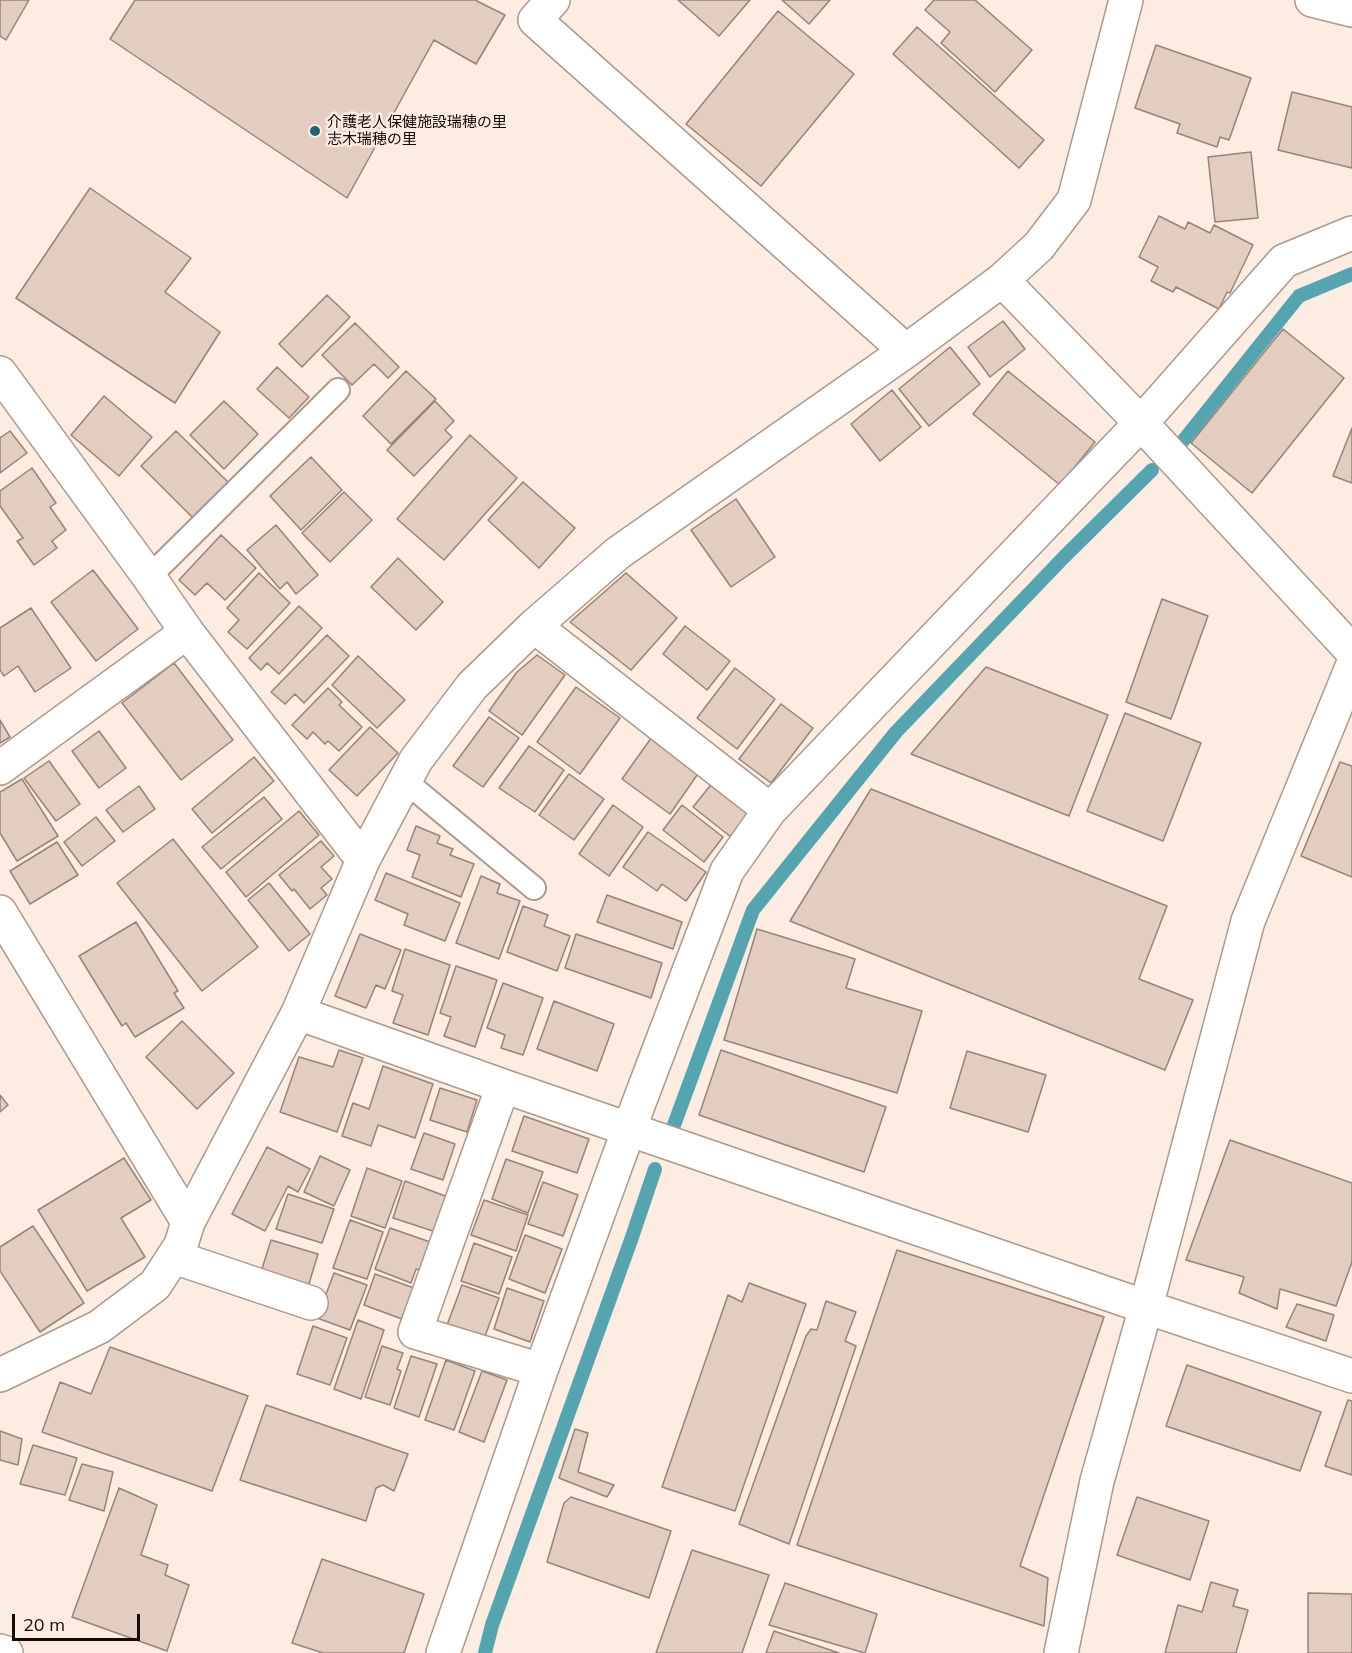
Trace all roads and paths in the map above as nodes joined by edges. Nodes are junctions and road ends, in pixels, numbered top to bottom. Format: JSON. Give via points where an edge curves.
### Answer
{"nodes":[{"id":1,"x":554,"y":0,"type":"edge"},
{"id":2,"x":1126,"y":0,"type":"edge"},
{"id":3,"x":1312,"y":0,"type":"edge"},
{"id":4,"x":1352,"y":10,"type":"edge"},
{"id":5,"x":1352,"y":233,"type":"edge"},
{"id":6,"x":1002,"y":280,"type":"junction"},
{"id":7,"x":906,"y":351,"type":"junction"},
{"id":8,"x":0,"y":373,"type":"edge"},
{"id":9,"x":338,"y":390,"type":"dead end"},
{"id":10,"x":1141,"y":423,"type":"junction"},
{"id":11,"x":149,"y":577,"type":"junction"},
{"id":12,"x":534,"y":626,"type":"junction"},
{"id":13,"x":187,"y":632,"type":"junction"},
{"id":14,"x":1352,"y":651,"type":"edge"},
{"id":15,"x":1352,"y":668,"type":"edge"},
{"id":16,"x":0,"y":768,"type":"edge"},
{"id":17,"x":405,"y":781,"type":"junction"},
{"id":18,"x":770,"y":810,"type":"junction"},
{"id":19,"x":363,"y":860,"type":"junction"},
{"id":20,"x":534,"y":888,"type":"dead end"},
{"id":21,"x":0,"y":912,"type":"edge"},
{"id":22,"x":298,"y":1013,"type":"junction"},
{"id":23,"x":503,"y":1086,"type":"junction"},
{"id":24,"x":629,"y":1129,"type":"junction"},
{"id":25,"x":188,"y":1222,"type":"junction"},
{"id":26,"x":174,"y":1257,"type":"junction"},
{"id":27,"x":311,"y":1303,"type":"dead end"},
{"id":28,"x":1146,"y":1307,"type":"junction"},
{"id":29,"x":541,"y":1370,"type":"junction"},
{"id":30,"x":0,"y":1376,"type":"edge"},
{"id":31,"x":1352,"y":1376,"type":"edge"},
{"id":32,"x":0,"y":1651,"type":"edge"},
{"id":33,"x":6,"y":1653,"type":"edge"},
{"id":34,"x":443,"y":1653,"type":"edge"},
{"id":35,"x":1061,"y":1653,"type":"edge"}],
"edges":[{"from":1,"to":7,"type":"main road","via":[[535,20]]},
{"from":2,"to":6,"type":"main road","via":[[1074,200],[1039,246]]},
{"from":3,"to":4,"type":"main road"},
{"from":5,"to":10,"type":"main road","via":[[1284,261]]},
{"from":6,"to":7,"type":"main road"},
{"from":6,"to":10,"type":"main road"},
{"from":7,"to":12,"type":"main road","via":[[618,553]]},
{"from":8,"to":11,"type":"main road"},
{"from":9,"to":11,"type":"lane"},
{"from":10,"to":14,"type":"main road"},
{"from":10,"to":18,"type":"main road"},
{"from":11,"to":13,"type":"main road"},
{"from":12,"to":17,"type":"main road","via":[[472,686],[416,760]]},
{"from":12,"to":18,"type":"main road"},
{"from":13,"to":16,"type":"main road"},
{"from":13,"to":19,"type":"main road"},
{"from":15,"to":28,"type":"main road","via":[[1248,921]]},
{"from":17,"to":19,"type":"main road"},
{"from":17,"to":20,"type":"lane"},
{"from":18,"to":24,"type":"main road","via":[[727,871]]},
{"from":19,"to":22,"type":"main road"},
{"from":21,"to":25,"type":"main road"},
{"from":22,"to":23,"type":"main road"},
{"from":22,"to":25,"type":"main road"},
{"from":23,"to":24,"type":"main road"},
{"from":23,"to":29,"type":"main road","via":[[415,1332]]},
{"from":24,"to":28,"type":"main road"},
{"from":24,"to":29,"type":"main road"},
{"from":25,"to":26,"type":"main road"},
{"from":26,"to":27,"type":"main road"},
{"from":26,"to":30,"type":"main road","via":[[155,1285],[99,1327]]},
{"from":28,"to":31,"type":"main road"},
{"from":28,"to":35,"type":"main road","via":[[1097,1481]]},
{"from":29,"to":34,"type":"main road"},
{"from":32,"to":33,"type":"main road"}]}
